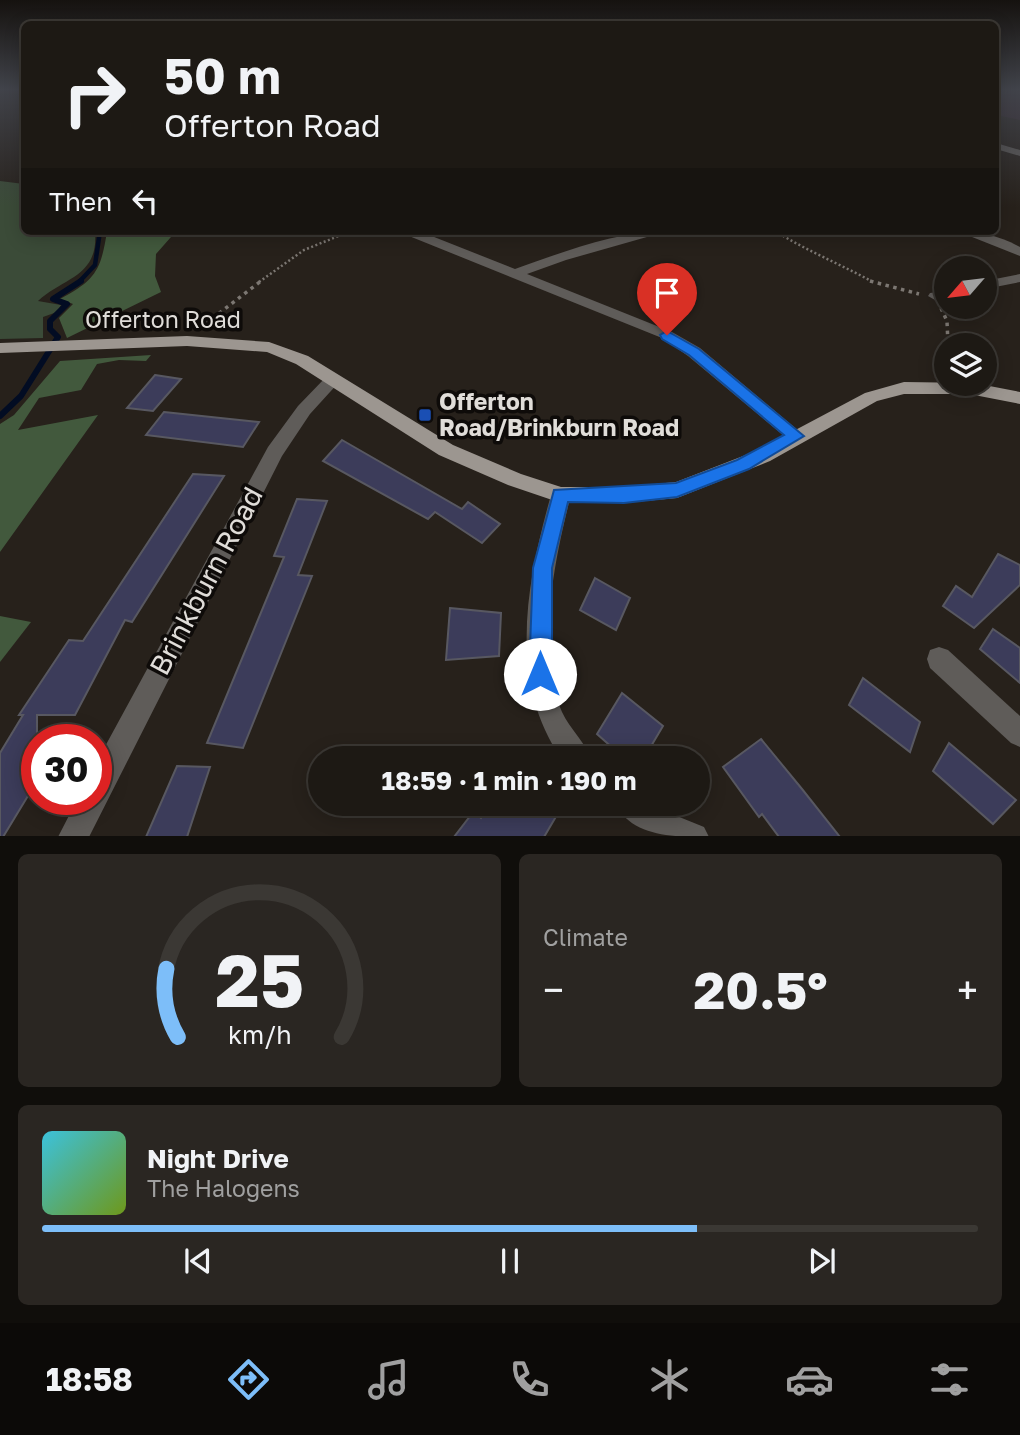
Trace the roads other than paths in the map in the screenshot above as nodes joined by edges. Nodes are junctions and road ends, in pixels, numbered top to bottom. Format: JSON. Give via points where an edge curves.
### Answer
{"nodes":[{"id":1,"x":999,"y":147,"type":"edge"},
{"id":2,"x":1020,"y":153,"type":"edge"},
{"id":3,"x":418,"y":235,"type":"edge"},
{"id":4,"x":646,"y":235,"type":"edge"},
{"id":5,"x":977,"y":235,"type":"edge"},
{"id":6,"x":1020,"y":238,"type":"edge"},
{"id":7,"x":1004,"y":243,"type":"junction"},
{"id":8,"x":1020,"y":251,"type":"edge"},
{"id":9,"x":518,"y":273,"type":"junction"},
{"id":10,"x":1020,"y":278,"type":"edge"},
{"id":11,"x":998,"y":282,"type":"edge"},
{"id":12,"x":0,"y":348,"type":"edge"},
{"id":13,"x":332,"y":381,"type":"junction"},
{"id":14,"x":1020,"y":398,"type":"edge"},
{"id":15,"x":796,"y":436,"type":"junction"},
{"id":16,"x":561,"y":495,"type":"junction"},
{"id":17,"x":939,"y":659,"type":"dead end"},
{"id":18,"x":1020,"y":734,"type":"edge"},
{"id":19,"x":569,"y":746,"type":"edge"},
{"id":20,"x":112,"y":762,"type":"edge"},
{"id":21,"x":84,"y":815,"type":"edge"},
{"id":22,"x":642,"y":816,"type":"edge"},
{"id":23,"x":655,"y":830,"type":"edge"},
{"id":24,"x":73,"y":836,"type":"edge"},
{"id":25,"x":694,"y":836,"type":"edge"}],
"edges":[{"from":1,"to":2,"type":"street"},
{"from":3,"to":9,"type":"street"},
{"from":4,"to":9,"type":"street"},
{"from":5,"to":7,"type":"street"},
{"from":6,"to":7,"type":"street"},
{"from":7,"to":8,"type":"street"},
{"from":9,"to":15,"type":"street","via":[[667,335]]},
{"from":10,"to":11,"type":"street"},
{"from":12,"to":13,"type":"main road","name":"Offerton Road","via":[[187,341],[269,347],[302,360]]},
{"from":13,"to":16,"type":"main road","name":"Offerton Road","via":[[446,450]]},
{"from":13,"to":20,"type":"street","name":"Brinkburn Road","via":[[304,410],[275,452]]},
{"from":14,"to":15,"type":"main road","name":"Offerton Road","via":[[969,388],[904,388],[871,397]]},
{"from":15,"to":16,"type":"main road","name":"Offerton Road","via":[[743,465],[677,490]]},
{"from":16,"to":19,"type":"street","via":[[542,568],[540,674],[550,716]]},
{"from":17,"to":18,"type":"street"},
{"from":21,"to":24,"type":"street"},
{"from":22,"to":23,"type":"street"},
{"from":23,"to":25,"type":"street"}]}
